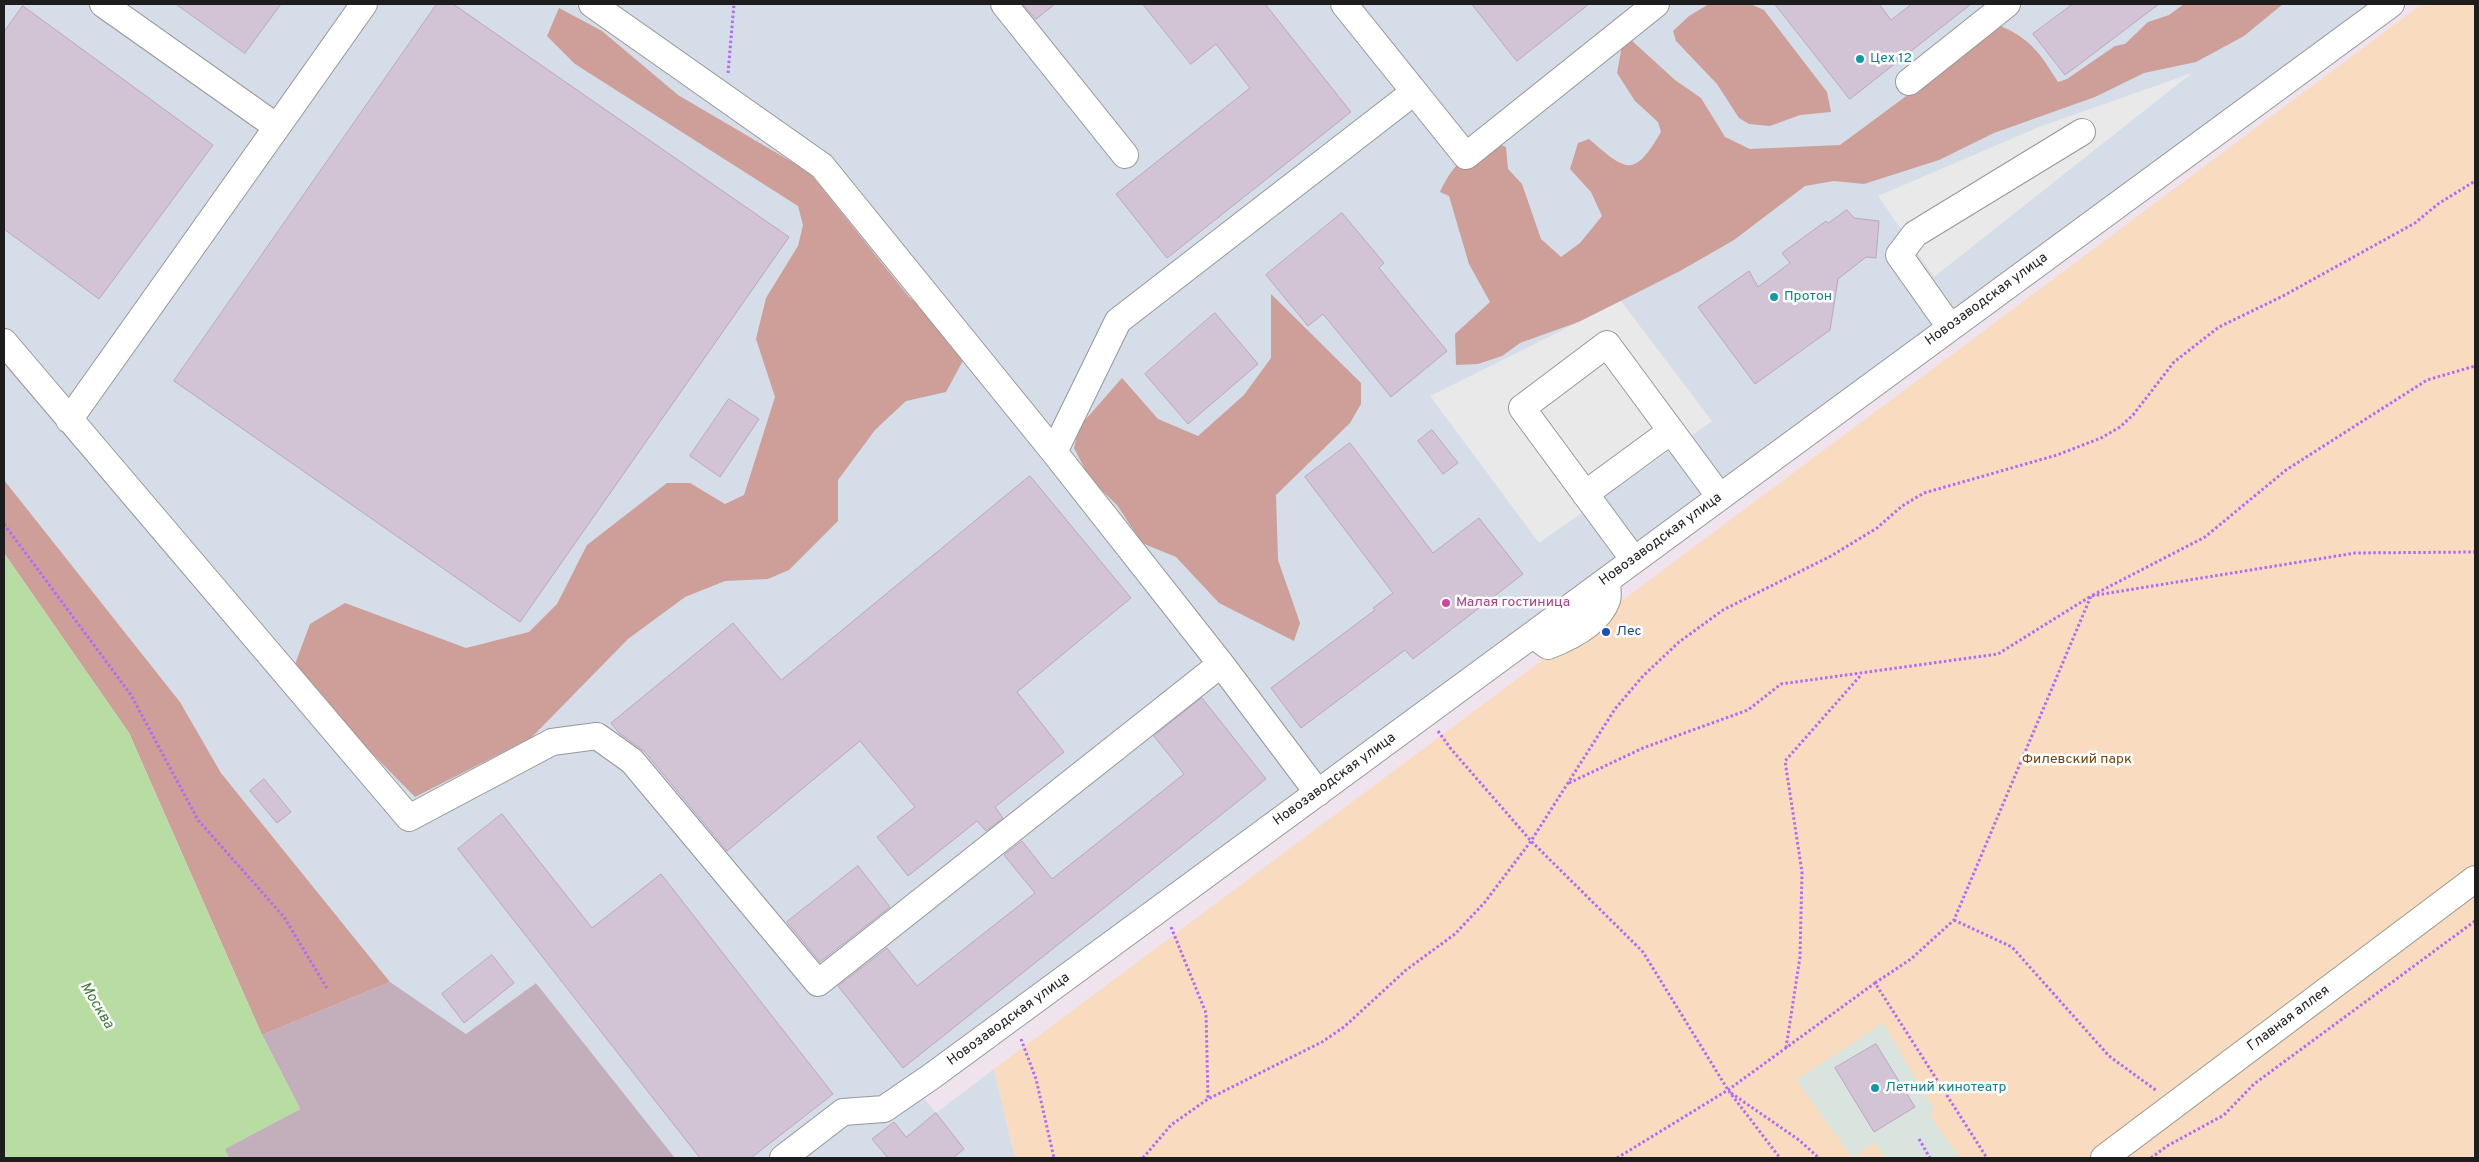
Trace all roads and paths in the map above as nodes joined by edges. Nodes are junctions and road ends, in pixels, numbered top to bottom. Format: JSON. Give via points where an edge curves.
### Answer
{"nodes":[{"id":1,"x":103,"y":4,"type":"edge"},
{"id":2,"x":364,"y":4,"type":"edge"},
{"id":3,"x":592,"y":4,"type":"edge"},
{"id":4,"x":734,"y":4,"type":"edge"},
{"id":5,"x":1004,"y":4,"type":"edge"},
{"id":6,"x":1344,"y":4,"type":"edge"},
{"id":7,"x":1656,"y":4,"type":"edge"},
{"id":8,"x":2007,"y":4,"type":"edge"},
{"id":9,"x":2391,"y":4,"type":"edge"},
{"id":10,"x":1909,"y":82,"type":"dead end"},
{"id":11,"x":1414,"y":92,"type":"junction"},
{"id":12,"x":726,"y":98,"type":"junction"},
{"id":13,"x":277,"y":127,"type":"junction"},
{"id":14,"x":2082,"y":132,"type":"dead end"},
{"id":15,"x":1125,"y":155,"type":"dead end"},
{"id":16,"x":2475,"y":181,"type":"edge"},
{"id":17,"x":1950,"y":327,"type":"junction"},
{"id":18,"x":4,"y":342,"type":"edge"},
{"id":19,"x":2475,"y":366,"type":"edge"},
{"id":20,"x":70,"y":420,"type":"junction"},
{"id":21,"x":1671,"y":430,"type":"junction"},
{"id":22,"x":1054,"y":452,"type":"junction"},
{"id":23,"x":1585,"y":494,"type":"junction"},
{"id":24,"x":1720,"y":497,"type":"junction"},
{"id":25,"x":4,"y":524,"type":"edge"},
{"id":26,"x":2475,"y":552,"type":"edge"},
{"id":27,"x":1634,"y":560,"type":"junction"},
{"id":28,"x":2091,"y":596,"type":"junction"},
{"id":29,"x":1221,"y":664,"type":"junction"},
{"id":30,"x":1862,"y":674,"type":"junction"},
{"id":31,"x":1425,"y":714,"type":"junction"},
{"id":32,"x":1568,"y":784,"type":"junction"},
{"id":33,"x":1318,"y":793,"type":"junction"},
{"id":34,"x":1531,"y":841,"type":"junction"},
{"id":35,"x":2475,"y":879,"type":"edge"},
{"id":36,"x":1163,"y":906,"type":"junction"},
{"id":37,"x":1954,"y":920,"type":"junction"},
{"id":38,"x":2475,"y":921,"type":"edge"},
{"id":39,"x":1875,"y":983,"type":"junction"},
{"id":40,"x":328,"y":990,"type":"dead end"},
{"id":41,"x":1024,"y":1047,"type":"dead end"},
{"id":42,"x":1786,"y":1048,"type":"junction"},
{"id":43,"x":1728,"y":1090,"type":"junction"},
{"id":44,"x":2162,"y":1094,"type":"dead end"},
{"id":45,"x":1208,"y":1099,"type":"junction"},
{"id":46,"x":1919,"y":1139,"type":"dead end"},
{"id":47,"x":783,"y":1158,"type":"edge"},
{"id":48,"x":1054,"y":1158,"type":"edge"},
{"id":49,"x":1143,"y":1158,"type":"edge"},
{"id":50,"x":1617,"y":1158,"type":"edge"},
{"id":51,"x":1780,"y":1158,"type":"edge"},
{"id":52,"x":1818,"y":1158,"type":"edge"},
{"id":53,"x":1930,"y":1158,"type":"edge"},
{"id":54,"x":1987,"y":1158,"type":"edge"},
{"id":55,"x":2104,"y":1158,"type":"edge"},
{"id":56,"x":2151,"y":1158,"type":"edge"}],
"edges":[{"from":1,"to":13,"type":"street"},
{"from":2,"to":13,"type":"street"},
{"from":3,"to":12,"type":"street"},
{"from":4,"to":12,"type":"path"},
{"from":5,"to":15,"type":"street"},
{"from":6,"to":11,"type":"street"},
{"from":7,"to":11,"type":"street","via":[[1466,156]]},
{"from":8,"to":10,"type":"street"},
{"from":9,"to":17,"type":"street","name":"Новозаводская улица"},
{"from":11,"to":22,"type":"street","via":[[1118,321]]},
{"from":12,"to":22,"type":"street","via":[[822,166]]},
{"from":13,"to":20,"type":"street"},
{"from":14,"to":17,"type":"street","via":[[1916,234],[1899,255]]},
{"from":16,"to":32,"type":"path","via":[[2415,223],[2283,296],[2219,327],[2174,362],[2133,414],[2120,427],[2101,438],[2057,455],[1924,493],[1902,506],[1877,528],[1831,556],[1723,610],[1679,642],[1643,676],[1615,709]]},
{"from":17,"to":24,"type":"street","name":"Новозаводская улица"},
{"from":18,"to":20,"type":"street"},
{"from":19,"to":28,"type":"path","via":[[2427,380],[2286,470],[2205,537]]},
{"from":20,"to":29,"type":"street","via":[[409,818],[552,742],[597,736],[632,761],[818,983]]},
{"from":21,"to":23,"type":"street"},
{"from":21,"to":23,"type":"street","via":[[1607,344],[1522,408]]},
{"from":21,"to":24,"type":"street"},
{"from":22,"to":29,"type":"street"},
{"from":23,"to":27,"type":"street"},
{"from":24,"to":27,"type":"street","name":"Новозаводская улица"},
{"from":25,"to":40,"type":"path","via":[[131,696],[198,820],[284,917]]},
{"from":26,"to":28,"type":"path","via":[[2355,553]]},
{"from":27,"to":31,"type":"street","name":"Новозаводская улица"},
{"from":28,"to":30,"type":"path","via":[[1998,654]]},
{"from":28,"to":37,"type":"path"},
{"from":29,"to":33,"type":"street"},
{"from":30,"to":32,"type":"path","via":[[1782,684],[1748,710],[1643,748]]},
{"from":30,"to":42,"type":"path","via":[[1785,762],[1802,872],[1800,957]]},
{"from":31,"to":33,"type":"street","name":"Новозаводская улица"},
{"from":31,"to":34,"type":"path"},
{"from":32,"to":34,"type":"path"},
{"from":33,"to":36,"type":"street","name":"Новозаводская улица"},
{"from":34,"to":43,"type":"path","via":[[1643,952]]},
{"from":34,"to":45,"type":"path","via":[[1485,902],[1455,934],[1406,970],[1344,1027],[1322,1042]]},
{"from":35,"to":55,"type":"street","name":"Главная аллея"},
{"from":36,"to":45,"type":"path","via":[[1206,1013]]},
{"from":36,"to":47,"type":"street","name":"Новозаводская улица","via":[[884,1109],[843,1112]]},
{"from":37,"to":39,"type":"path","via":[[1912,959]]},
{"from":37,"to":44,"type":"path","via":[[2012,947],[2109,1056]]},
{"from":38,"to":56,"type":"path","via":[[2254,1084],[2224,1115]]},
{"from":39,"to":42,"type":"path"},
{"from":39,"to":54,"type":"path"},
{"from":41,"to":48,"type":"path","via":[[1036,1079]]},
{"from":42,"to":43,"type":"path"},
{"from":43,"to":50,"type":"path"},
{"from":43,"to":51,"type":"path"},
{"from":43,"to":52,"type":"path","via":[[1799,1140]]},
{"from":45,"to":49,"type":"path","via":[[1171,1125]]},
{"from":46,"to":53,"type":"path"}]}
